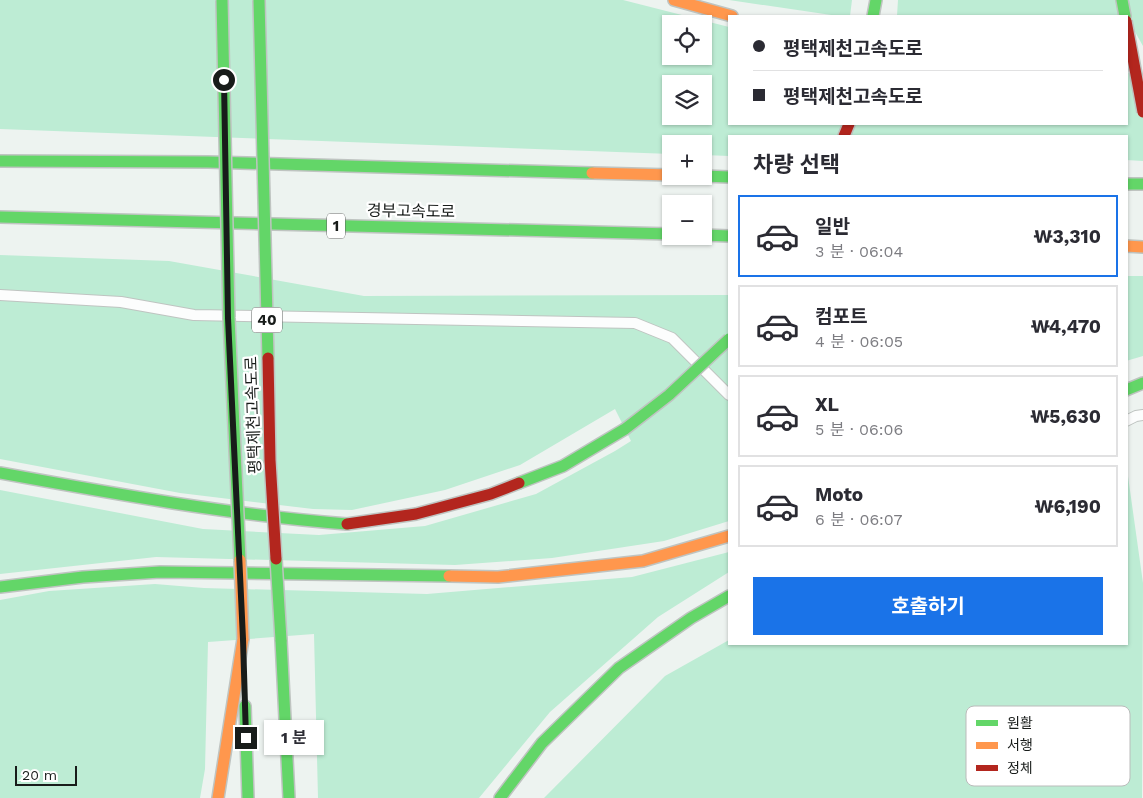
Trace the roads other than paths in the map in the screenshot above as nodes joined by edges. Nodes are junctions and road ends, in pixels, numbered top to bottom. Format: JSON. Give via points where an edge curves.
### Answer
{"nodes":[{"id":1,"x":222,"y":0,"type":"edge"},
{"id":2,"x":259,"y":0,"type":"edge"},
{"id":3,"x":674,"y":0,"type":"edge"},
{"id":4,"x":876,"y":0,"type":"edge"},
{"id":5,"x":1122,"y":0,"type":"edge"},
{"id":6,"x":728,"y":15,"type":"edge"},
{"id":7,"x":873,"y":15,"type":"edge"},
{"id":8,"x":1125,"y":15,"type":"edge"},
{"id":9,"x":1128,"y":32,"type":"edge"},
{"id":10,"x":1128,"y":60,"type":"edge"},
{"id":11,"x":1143,"y":61,"type":"edge"},
{"id":12,"x":1143,"y":112,"type":"edge"},
{"id":13,"x":0,"y":162,"type":"edge"},
{"id":14,"x":662,"y":175,"type":"edge"},
{"id":15,"x":712,"y":176,"type":"edge"},
{"id":16,"x":728,"y":177,"type":"edge"},
{"id":17,"x":1128,"y":184,"type":"edge"},
{"id":18,"x":1143,"y":184,"type":"edge"},
{"id":19,"x":0,"y":217,"type":"edge"},
{"id":20,"x":662,"y":234,"type":"edge"},
{"id":21,"x":712,"y":235,"type":"edge"},
{"id":22,"x":728,"y":236,"type":"edge"},
{"id":23,"x":1128,"y":246,"type":"edge"},
{"id":24,"x":1143,"y":246,"type":"edge"},
{"id":25,"x":0,"y":295,"type":"edge"},
{"id":26,"x":728,"y":340,"type":"edge"},
{"id":27,"x":1143,"y":383,"type":"edge"},
{"id":28,"x":1128,"y":389,"type":"edge"},
{"id":29,"x":728,"y":394,"type":"edge"},
{"id":30,"x":1143,"y":415,"type":"edge"},
{"id":31,"x":1128,"y":420,"type":"edge"},
{"id":32,"x":0,"y":472,"type":"edge"},
{"id":33,"x":728,"y":536,"type":"edge"},
{"id":34,"x":0,"y":587,"type":"edge"},
{"id":35,"x":728,"y":597,"type":"edge"},
{"id":36,"x":243,"y":639,"type":"junction"},
{"id":37,"x":218,"y":798,"type":"edge"},
{"id":38,"x":248,"y":798,"type":"edge"},
{"id":39,"x":289,"y":798,"type":"edge"},
{"id":40,"x":500,"y":798,"type":"edge"}],
"edges":[{"from":1,"to":36,"type":"highway","name":"평택제천고속도로","number":"40","bridge":true,"via":[[228,318]]},
{"from":2,"to":39,"type":"highway","name":"평택제천고속도로","number":"40","bridge":true,"via":[[270,460]]},
{"from":3,"to":6,"type":"highway"},
{"from":4,"to":7,"type":"highway"},
{"from":5,"to":8,"type":"highway"},
{"from":9,"to":12,"type":"highway","bridge":true},
{"from":10,"to":11,"type":"highway"},
{"from":13,"to":14,"type":"highway","via":[[208,162]]},
{"from":15,"to":16,"type":"highway"},
{"from":17,"to":18,"type":"highway"},
{"from":19,"to":20,"type":"highway","name":"경부고속도로","number":"1"},
{"from":21,"to":22,"type":"highway"},
{"from":23,"to":24,"type":"highway"},
{"from":25,"to":29,"type":"lane","via":[[121,302],[194,315],[635,323],[672,338]]},
{"from":26,"to":32,"type":"highway","bridge":true,"via":[[669,395],[625,429],[563,466],[491,494],[416,514],[351,524],[283,519]]},
{"from":27,"to":28,"type":"highway"},
{"from":30,"to":31,"type":"lane"},
{"from":33,"to":34,"type":"highway","via":[[643,561],[498,577],[160,572]]},
{"from":35,"to":40,"type":"highway","via":[[690,618],[619,668],[542,743]]},
{"from":36,"to":37,"type":"highway"},
{"from":36,"to":38,"type":"highway","name":"평택제천고속도로","number":"40"}]}
